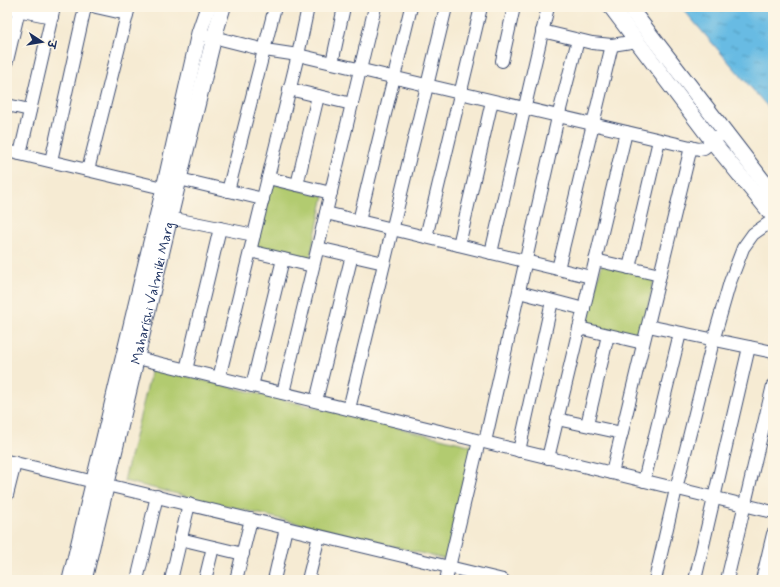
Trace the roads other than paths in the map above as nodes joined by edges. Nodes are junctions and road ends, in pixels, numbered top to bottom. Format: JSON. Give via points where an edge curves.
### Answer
{"nodes":[{"id":1,"x":85,"y":7,"type":"edge"},
{"id":2,"x":96,"y":7,"type":"edge"},
{"id":3,"x":208,"y":7,"type":"edge"},
{"id":4,"x":223,"y":7,"type":"edge"},
{"id":5,"x":275,"y":7,"type":"edge"},
{"id":6,"x":308,"y":7,"type":"edge"},
{"id":7,"x":344,"y":7,"type":"edge"},
{"id":8,"x":375,"y":7,"type":"edge"},
{"id":9,"x":411,"y":7,"type":"edge"},
{"id":10,"x":446,"y":7,"type":"edge"},
{"id":11,"x":481,"y":7,"type":"edge"},
{"id":12,"x":514,"y":7,"type":"edge"},
{"id":13,"x":548,"y":7,"type":"edge"},
{"id":14,"x":611,"y":7,"type":"edge"},
{"id":15,"x":628,"y":7,"type":"edge"},
{"id":16,"x":13,"y":9,"type":"edge"},
{"id":17,"x":128,"y":10,"type":"edge"},
{"id":18,"x":53,"y":12,"type":"edge"},
{"id":19,"x":542,"y":31,"type":"junction"},
{"id":20,"x":199,"y":33,"type":"junction"},
{"id":21,"x":214,"y":37,"type":"junction"},
{"id":22,"x":578,"y":40,"type":"junction"},
{"id":23,"x":637,"y":41,"type":"junction"},
{"id":24,"x":612,"y":45,"type":"junction"},
{"id":25,"x":265,"y":50,"type":"junction"},
{"id":26,"x":298,"y":55,"type":"junction"},
{"id":27,"x":7,"y":60,"type":"edge"},
{"id":28,"x":502,"y":61,"type":"dead end"},
{"id":29,"x":332,"y":63,"type":"junction"},
{"id":30,"x":360,"y":70,"type":"junction"},
{"id":31,"x":394,"y":78,"type":"junction"},
{"id":32,"x":427,"y":86,"type":"junction"},
{"id":33,"x":290,"y":89,"type":"junction"},
{"id":34,"x":460,"y":94,"type":"junction"},
{"id":35,"x":318,"y":96,"type":"junction"},
{"id":36,"x":492,"y":101,"type":"junction"},
{"id":37,"x":352,"y":104,"type":"junction"},
{"id":38,"x":7,"y":105,"type":"edge"},
{"id":39,"x":525,"y":108,"type":"junction"},
{"id":40,"x":30,"y":110,"type":"junction"},
{"id":41,"x":558,"y":117,"type":"junction"},
{"id":42,"x":593,"y":125,"type":"junction"},
{"id":43,"x":626,"y":132,"type":"junction"},
{"id":44,"x":725,"y":132,"type":"junction"},
{"id":45,"x":659,"y":140,"type":"junction"},
{"id":46,"x":713,"y":142,"type":"junction"},
{"id":47,"x":691,"y":147,"type":"junction"},
{"id":48,"x":7,"y":151,"type":"edge"},
{"id":49,"x":20,"y":154,"type":"junction"},
{"id":50,"x":51,"y":161,"type":"junction"},
{"id":51,"x":88,"y":170,"type":"junction"},
{"id":52,"x":268,"y":178,"type":"junction"},
{"id":53,"x":172,"y":184,"type":"junction"},
{"id":54,"x":296,"y":185,"type":"junction"},
{"id":55,"x":228,"y":190,"type":"junction"},
{"id":56,"x":331,"y":193,"type":"junction"},
{"id":57,"x":773,"y":194,"type":"edge"},
{"id":58,"x":263,"y":198,"type":"junction"},
{"id":59,"x":326,"y":213,"type":"junction"},
{"id":60,"x":773,"y":216,"type":"edge"},
{"id":61,"x":170,"y":218,"type":"junction"},
{"id":62,"x":773,"y":220,"type":"edge"},
{"id":63,"x":359,"y":221,"type":"junction"},
{"id":64,"x":220,"y":228,"type":"junction"},
{"id":65,"x":392,"y":229,"type":"junction"},
{"id":66,"x":254,"y":235,"type":"junction"},
{"id":67,"x":426,"y":237,"type":"junction"},
{"id":68,"x":459,"y":245,"type":"junction"},
{"id":69,"x":318,"y":248,"type":"junction"},
{"id":70,"x":250,"y":251,"type":"junction"},
{"id":71,"x":491,"y":253,"type":"junction"},
{"id":72,"x":352,"y":256,"type":"junction"},
{"id":73,"x":283,"y":259,"type":"junction"},
{"id":74,"x":595,"y":260,"type":"junction"},
{"id":75,"x":526,"y":261,"type":"junction"},
{"id":76,"x":384,"y":263,"type":"junction"},
{"id":77,"x":313,"y":266,"type":"junction"},
{"id":78,"x":629,"y":268,"type":"junction"},
{"id":79,"x":558,"y":269,"type":"junction"},
{"id":80,"x":660,"y":275,"type":"junction"},
{"id":81,"x":591,"y":277,"type":"junction"},
{"id":82,"x":519,"y":292,"type":"junction"},
{"id":83,"x":552,"y":301,"type":"junction"},
{"id":84,"x":584,"y":309,"type":"junction"},
{"id":85,"x":648,"y":326,"type":"junction"},
{"id":86,"x":579,"y":328,"type":"junction"},
{"id":87,"x":680,"y":333,"type":"junction"},
{"id":88,"x":608,"y":335,"type":"junction"},
{"id":89,"x":713,"y":340,"type":"junction"},
{"id":90,"x":643,"y":343,"type":"junction"},
{"id":91,"x":749,"y":347,"type":"junction"},
{"id":92,"x":773,"y":352,"type":"edge"},
{"id":93,"x":130,"y":356,"type":"junction"},
{"id":94,"x":186,"y":370,"type":"junction"},
{"id":95,"x":219,"y":378,"type":"junction"},
{"id":96,"x":773,"y":385,"type":"edge"},
{"id":97,"x":252,"y":386,"type":"junction"},
{"id":98,"x":283,"y":393,"type":"junction"},
{"id":99,"x":316,"y":402,"type":"junction"},
{"id":100,"x":349,"y":410,"type":"junction"},
{"id":101,"x":558,"y":419,"type":"junction"},
{"id":102,"x":587,"y":425,"type":"junction"},
{"id":103,"x":622,"y":433,"type":"junction"},
{"id":104,"x":482,"y":442,"type":"junction"},
{"id":105,"x":519,"y":451,"type":"junction"},
{"id":106,"x":548,"y":458,"type":"junction"},
{"id":107,"x":11,"y":462,"type":"edge"},
{"id":108,"x":612,"y":473,"type":"junction"},
{"id":109,"x":644,"y":481,"type":"junction"},
{"id":110,"x":100,"y":483,"type":"junction"},
{"id":111,"x":676,"y":489,"type":"junction"},
{"id":112,"x":7,"y":495,"type":"edge"},
{"id":113,"x":157,"y":496,"type":"junction"},
{"id":114,"x":714,"y":498,"type":"junction"},
{"id":115,"x":188,"y":504,"type":"junction"},
{"id":116,"x":745,"y":505,"type":"junction"},
{"id":117,"x":773,"y":512,"type":"edge"},
{"id":118,"x":251,"y":519,"type":"junction"},
{"id":119,"x":286,"y":528,"type":"junction"},
{"id":120,"x":773,"y":534,"type":"edge"},
{"id":121,"x":319,"y":536,"type":"junction"},
{"id":122,"x":180,"y":539,"type":"junction"},
{"id":123,"x":212,"y":547,"type":"junction"},
{"id":124,"x":243,"y":554,"type":"junction"},
{"id":125,"x":449,"y":567,"type":"junction"},
{"id":126,"x":485,"y":578,"type":"edge"},
{"id":127,"x":70,"y":580,"type":"edge"},
{"id":128,"x":84,"y":580,"type":"edge"},
{"id":129,"x":137,"y":580,"type":"edge"},
{"id":130,"x":171,"y":580,"type":"edge"},
{"id":131,"x":205,"y":580,"type":"edge"},
{"id":132,"x":236,"y":580,"type":"edge"},
{"id":133,"x":274,"y":580,"type":"edge"},
{"id":134,"x":308,"y":580,"type":"edge"},
{"id":135,"x":446,"y":580,"type":"edge"},
{"id":136,"x":503,"y":580,"type":"edge"},
{"id":137,"x":655,"y":580,"type":"edge"},
{"id":138,"x":695,"y":580,"type":"edge"},
{"id":139,"x":727,"y":580,"type":"edge"},
{"id":140,"x":762,"y":580,"type":"edge"}],
"edges":[{"from":1,"to":50,"type":"street"},
{"from":2,"to":17,"type":"street"},
{"from":3,"to":20,"type":"street","name":"Maharishi Valmiki Marg"},
{"from":4,"to":21,"type":"street","name":"Maharishi Valmiki Marg"},
{"from":5,"to":25,"type":"street"},
{"from":6,"to":26,"type":"street"},
{"from":7,"to":29,"type":"street"},
{"from":8,"to":30,"type":"street"},
{"from":9,"to":31,"type":"street"},
{"from":10,"to":32,"type":"street"},
{"from":11,"to":34,"type":"street"},
{"from":12,"to":28,"type":"street"},
{"from":13,"to":19,"type":"street"},
{"from":14,"to":23,"type":"street"},
{"from":15,"to":44,"type":"street"},
{"from":16,"to":18,"type":"street"},
{"from":16,"to":27,"type":"street"},
{"from":17,"to":51,"type":"street"},
{"from":18,"to":40,"type":"street"},
{"from":19,"to":22,"type":"street"},
{"from":19,"to":39,"type":"street"},
{"from":20,"to":21,"type":"street"},
{"from":20,"to":53,"type":"street","name":"Maharishi Valmiki Marg"},
{"from":21,"to":25,"type":"street"},
{"from":21,"to":53,"type":"street","name":"Maharishi Valmiki Marg"},
{"from":22,"to":24,"type":"street"},
{"from":22,"to":41,"type":"street"},
{"from":23,"to":24,"type":"street"},
{"from":23,"to":46,"type":"street"},
{"from":24,"to":42,"type":"street"},
{"from":25,"to":26,"type":"street"},
{"from":25,"to":55,"type":"street"},
{"from":26,"to":29,"type":"street"},
{"from":26,"to":33,"type":"street"},
{"from":29,"to":30,"type":"street"},
{"from":30,"to":31,"type":"street"},
{"from":30,"to":37,"type":"street"},
{"from":31,"to":32,"type":"street"},
{"from":31,"to":63,"type":"street"},
{"from":32,"to":34,"type":"street"},
{"from":32,"to":65,"type":"street"},
{"from":33,"to":35,"type":"street"},
{"from":33,"to":52,"type":"street"},
{"from":34,"to":36,"type":"street"},
{"from":34,"to":67,"type":"street"},
{"from":35,"to":37,"type":"street"},
{"from":35,"to":54,"type":"street"},
{"from":36,"to":39,"type":"street"},
{"from":36,"to":68,"type":"street"},
{"from":37,"to":56,"type":"street"},
{"from":38,"to":40,"type":"street"},
{"from":39,"to":41,"type":"street"},
{"from":39,"to":71,"type":"street"},
{"from":40,"to":49,"type":"street"},
{"from":41,"to":42,"type":"street"},
{"from":41,"to":75,"type":"street"},
{"from":42,"to":43,"type":"street"},
{"from":42,"to":79,"type":"street"},
{"from":43,"to":45,"type":"street"},
{"from":43,"to":74,"type":"street"},
{"from":44,"to":46,"type":"street"},
{"from":44,"to":57,"type":"street"},
{"from":45,"to":47,"type":"street"},
{"from":45,"to":78,"type":"street"},
{"from":46,"to":47,"type":"street","via":[[704,148]]},
{"from":46,"to":60,"type":"street"},
{"from":47,"to":80,"type":"street"},
{"from":48,"to":49,"type":"street"},
{"from":49,"to":50,"type":"street"},
{"from":50,"to":51,"type":"street"},
{"from":51,"to":53,"type":"street"},
{"from":52,"to":54,"type":"street"},
{"from":52,"to":58,"type":"street"},
{"from":53,"to":55,"type":"street"},
{"from":53,"to":61,"type":"street","name":"Maharishi Valmiki Marg"},
{"from":53,"to":93,"type":"street","name":"Maharishi Valmiki Marg"},
{"from":54,"to":56,"type":"street"},
{"from":55,"to":58,"type":"street"},
{"from":56,"to":59,"type":"street"},
{"from":58,"to":66,"type":"street"},
{"from":59,"to":63,"type":"street"},
{"from":59,"to":69,"type":"street"},
{"from":61,"to":64,"type":"street"},
{"from":61,"to":93,"type":"street","name":"Maharishi Valmiki Marg"},
{"from":62,"to":89,"type":"street","via":[[753,234],[743,248]]},
{"from":63,"to":65,"type":"street"},
{"from":64,"to":66,"type":"street"},
{"from":64,"to":94,"type":"street"},
{"from":65,"to":67,"type":"street"},
{"from":65,"to":76,"type":"street"},
{"from":66,"to":70,"type":"street"},
{"from":67,"to":68,"type":"street"},
{"from":68,"to":71,"type":"street"},
{"from":69,"to":72,"type":"street"},
{"from":69,"to":77,"type":"street"},
{"from":70,"to":73,"type":"street"},
{"from":70,"to":95,"type":"street"},
{"from":71,"to":75,"type":"street"},
{"from":72,"to":76,"type":"street"},
{"from":72,"to":99,"type":"street"},
{"from":73,"to":77,"type":"street"},
{"from":73,"to":97,"type":"street"},
{"from":74,"to":78,"type":"street"},
{"from":74,"to":81,"type":"street"},
{"from":75,"to":79,"type":"street"},
{"from":75,"to":82,"type":"street"},
{"from":76,"to":100,"type":"street"},
{"from":77,"to":98,"type":"street"},
{"from":78,"to":80,"type":"street"},
{"from":79,"to":81,"type":"street"},
{"from":80,"to":85,"type":"street"},
{"from":81,"to":84,"type":"street"},
{"from":82,"to":83,"type":"street"},
{"from":82,"to":104,"type":"street"},
{"from":83,"to":84,"type":"street"},
{"from":83,"to":105,"type":"street"},
{"from":84,"to":86,"type":"street"},
{"from":85,"to":87,"type":"street"},
{"from":85,"to":90,"type":"street"},
{"from":86,"to":88,"type":"street"},
{"from":86,"to":101,"type":"street"},
{"from":87,"to":89,"type":"street"},
{"from":87,"to":109,"type":"street"},
{"from":88,"to":90,"type":"street"},
{"from":88,"to":102,"type":"street"},
{"from":89,"to":91,"type":"street"},
{"from":89,"to":111,"type":"street"},
{"from":90,"to":103,"type":"street"},
{"from":91,"to":92,"type":"street"},
{"from":91,"to":114,"type":"street"},
{"from":93,"to":94,"type":"street"},
{"from":93,"to":110,"type":"street","name":"Maharishi Valmiki Marg"},
{"from":94,"to":95,"type":"street"},
{"from":95,"to":97,"type":"street"},
{"from":96,"to":116,"type":"street"},
{"from":97,"to":98,"type":"street"},
{"from":98,"to":99,"type":"street"},
{"from":99,"to":100,"type":"street"},
{"from":100,"to":104,"type":"street"},
{"from":101,"to":102,"type":"street"},
{"from":101,"to":106,"type":"street"},
{"from":102,"to":103,"type":"street"},
{"from":103,"to":108,"type":"street"},
{"from":104,"to":105,"type":"street"},
{"from":104,"to":125,"type":"street"},
{"from":105,"to":106,"type":"street"},
{"from":106,"to":108,"type":"street"},
{"from":107,"to":110,"type":"street"},
{"from":107,"to":112,"type":"street"},
{"from":108,"to":109,"type":"street"},
{"from":109,"to":111,"type":"street"},
{"from":110,"to":113,"type":"street"},
{"from":110,"to":127,"type":"street","name":"Maharishi Valmiki Marg"},
{"from":110,"to":128,"type":"street","name":"Maharishi Valmiki Marg"},
{"from":111,"to":114,"type":"street"},
{"from":111,"to":137,"type":"street"},
{"from":113,"to":115,"type":"street"},
{"from":113,"to":129,"type":"street"},
{"from":114,"to":116,"type":"street"},
{"from":114,"to":138,"type":"street"},
{"from":115,"to":118,"type":"street"},
{"from":115,"to":122,"type":"street"},
{"from":116,"to":117,"type":"street"},
{"from":116,"to":139,"type":"street"},
{"from":118,"to":119,"type":"street"},
{"from":118,"to":124,"type":"street"},
{"from":119,"to":121,"type":"street"},
{"from":119,"to":133,"type":"street"},
{"from":120,"to":140,"type":"street"},
{"from":121,"to":125,"type":"street"},
{"from":121,"to":134,"type":"street"},
{"from":122,"to":123,"type":"street"},
{"from":122,"to":130,"type":"street"},
{"from":123,"to":124,"type":"street"},
{"from":123,"to":131,"type":"street"},
{"from":124,"to":132,"type":"street"},
{"from":125,"to":126,"type":"street"},
{"from":125,"to":135,"type":"street"},
{"from":126,"to":136,"type":"street"}]}
